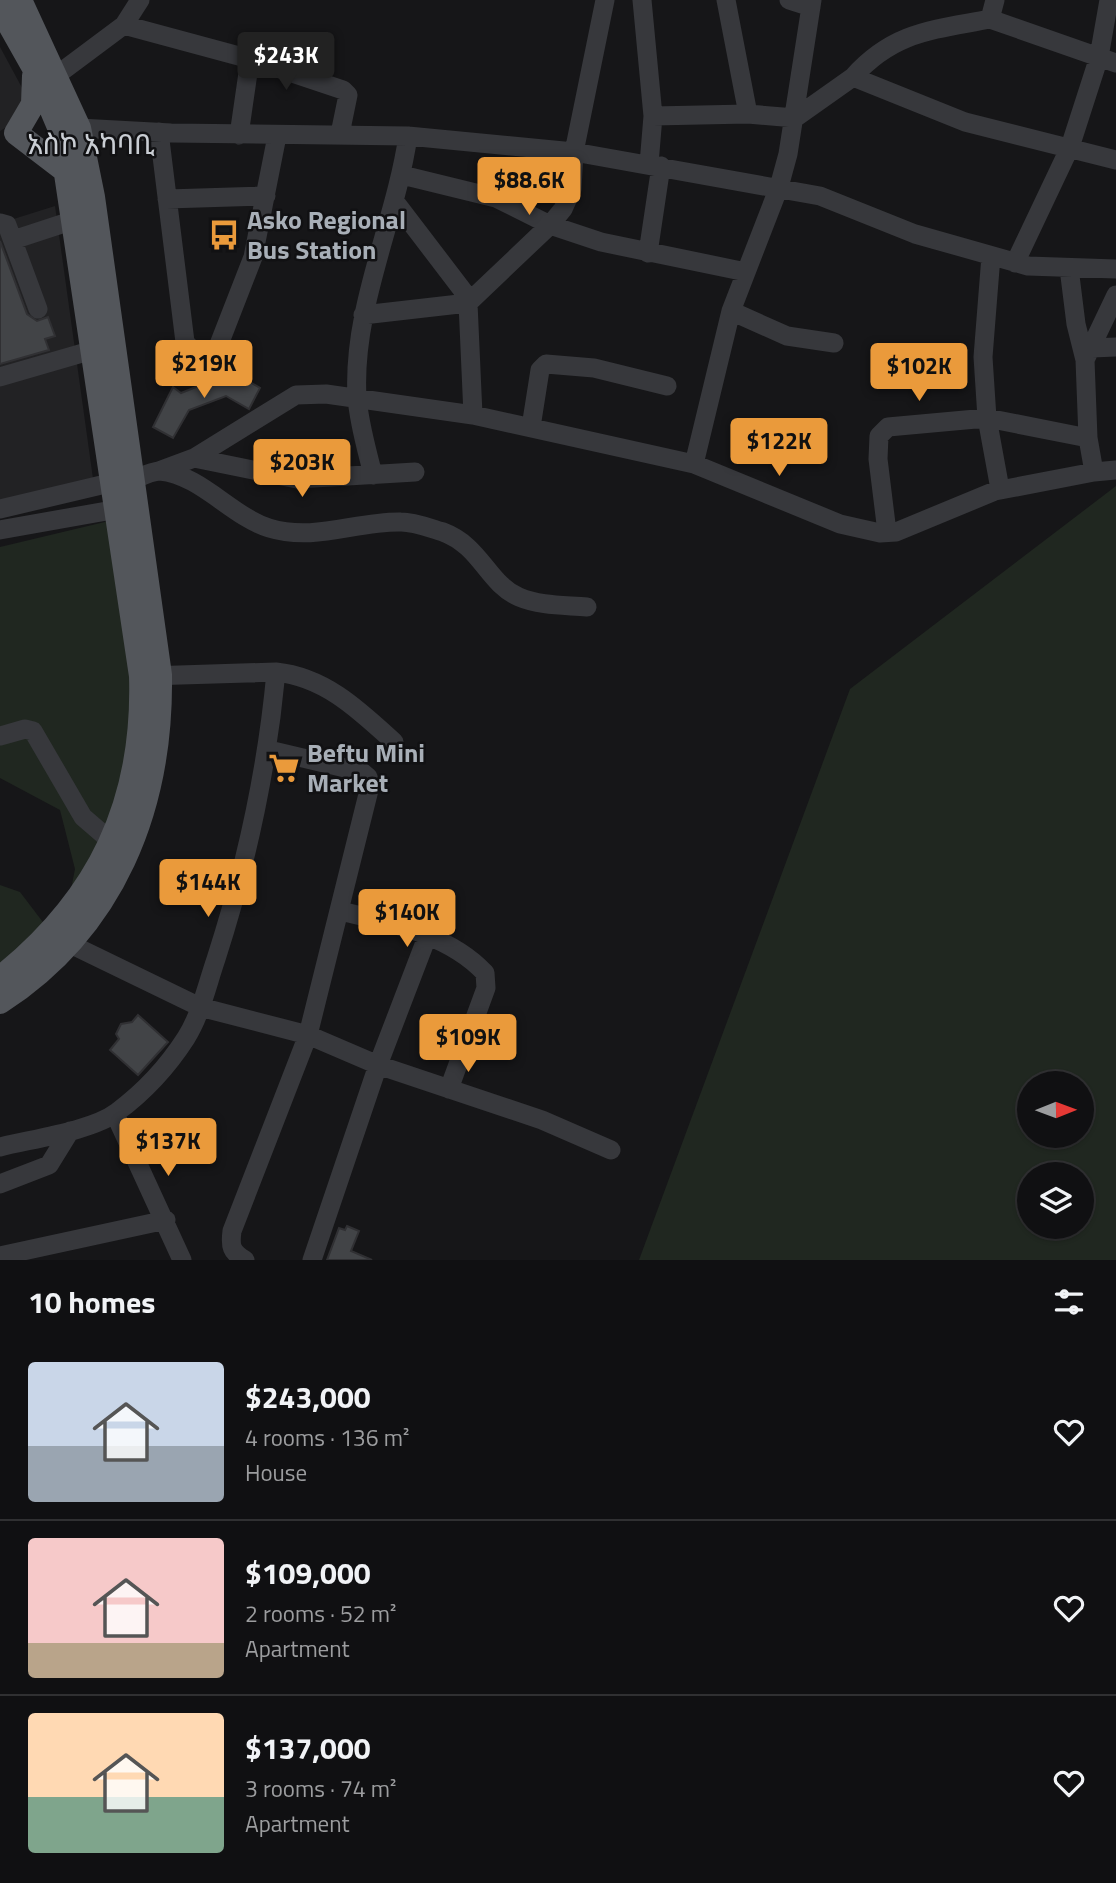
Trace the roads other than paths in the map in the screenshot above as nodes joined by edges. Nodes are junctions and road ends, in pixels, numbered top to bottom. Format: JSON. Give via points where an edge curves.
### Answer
{"nodes":[{"id":1,"x":20,"y":0,"type":"edge"},
{"id":2,"x":140,"y":0,"type":"edge"},
{"id":3,"x":605,"y":0,"type":"edge"},
{"id":4,"x":642,"y":0,"type":"edge"},
{"id":5,"x":726,"y":0,"type":"edge"},
{"id":6,"x":789,"y":0,"type":"edge"},
{"id":7,"x":1109,"y":0,"type":"edge"},
{"id":8,"x":811,"y":3,"type":"edge"},
{"id":9,"x":0,"y":8,"type":"edge"},
{"id":10,"x":992,"y":9,"type":"edge"},
{"id":11,"x":124,"y":25,"type":"junction"},
{"id":12,"x":250,"y":59,"type":"junction"},
{"id":13,"x":1107,"y":60,"type":"edge"},
{"id":14,"x":46,"y":72,"type":"junction"},
{"id":15,"x":853,"y":77,"type":"junction"},
{"id":16,"x":800,"y":80,"type":"junction"},
{"id":17,"x":833,"y":94,"type":"junction"},
{"id":18,"x":748,"y":114,"type":"junction"},
{"id":19,"x":653,"y":116,"type":"junction"},
{"id":20,"x":794,"y":118,"type":"junction"},
{"id":21,"x":69,"y":127,"type":"junction"},
{"id":22,"x":159,"y":132,"type":"junction"},
{"id":23,"x":340,"y":134,"type":"junction"},
{"id":24,"x":239,"y":135,"type":"junction"},
{"id":25,"x":277,"y":135,"type":"junction"},
{"id":26,"x":408,"y":136,"type":"junction"},
{"id":27,"x":8,"y":138,"type":"edge"},
{"id":28,"x":1070,"y":146,"type":"junction"},
{"id":29,"x":574,"y":152,"type":"junction"},
{"id":30,"x":1116,"y":160,"type":"edge"},
{"id":31,"x":655,"y":165,"type":"junction"},
{"id":32,"x":67,"y":172,"type":"junction"},
{"id":33,"x":402,"y":175,"type":"junction"},
{"id":34,"x":779,"y":187,"type":"junction"},
{"id":35,"x":266,"y":196,"type":"junction"},
{"id":36,"x":167,"y":199,"type":"junction"},
{"id":37,"x":396,"y":203,"type":"junction"},
{"id":38,"x":74,"y":220,"type":"junction"},
{"id":39,"x":0,"y":223,"type":"edge"},
{"id":40,"x":550,"y":225,"type":"junction"},
{"id":41,"x":13,"y":240,"type":"junction"},
{"id":42,"x":648,"y":253,"type":"junction"},
{"id":43,"x":991,"y":256,"type":"junction"},
{"id":44,"x":1014,"y":263,"type":"junction"},
{"id":45,"x":1069,"y":268,"type":"junction"},
{"id":46,"x":1116,"y":269,"type":"edge"},
{"id":47,"x":746,"y":272,"type":"junction"},
{"id":48,"x":1116,"y":295,"type":"edge"},
{"id":49,"x":469,"y":302,"type":"junction"},
{"id":50,"x":38,"y":309,"type":"dead end"},
{"id":51,"x":731,"y":312,"type":"junction"},
{"id":52,"x":363,"y":315,"type":"junction"},
{"id":53,"x":834,"y":343,"type":"dead end"},
{"id":54,"x":1116,"y":346,"type":"edge"},
{"id":55,"x":93,"y":350,"type":"junction"},
{"id":56,"x":1089,"y":354,"type":"junction"},
{"id":57,"x":0,"y":377,"type":"edge"},
{"id":58,"x":667,"y":386,"type":"dead end"},
{"id":59,"x":357,"y":398,"type":"junction"},
{"id":60,"x":473,"y":415,"type":"junction"},
{"id":61,"x":987,"y":418,"type":"junction"},
{"id":62,"x":531,"y":427,"type":"junction"},
{"id":63,"x":1088,"y":438,"type":"junction"},
{"id":64,"x":194,"y":458,"type":"junction"},
{"id":65,"x":694,"y":464,"type":"junction"},
{"id":66,"x":1116,"y":470,"type":"edge"},
{"id":67,"x":159,"y":471,"type":"junction"},
{"id":68,"x":415,"y":472,"type":"dead end"},
{"id":69,"x":1094,"y":472,"type":"junction"},
{"id":70,"x":373,"y":475,"type":"junction"},
{"id":71,"x":124,"y":480,"type":"junction"},
{"id":72,"x":1000,"y":489,"type":"junction"},
{"id":73,"x":0,"y":509,"type":"edge"},
{"id":74,"x":118,"y":509,"type":"junction"},
{"id":75,"x":0,"y":530,"type":"edge"},
{"id":76,"x":887,"y":532,"type":"junction"},
{"id":77,"x":587,"y":607,"type":"dead end"},
{"id":78,"x":276,"y":672,"type":"junction"},
{"id":79,"x":150,"y":676,"type":"junction"},
{"id":80,"x":0,"y":736,"type":"edge"},
{"id":81,"x":394,"y":743,"type":"dead end"},
{"id":82,"x":269,"y":750,"type":"junction"},
{"id":83,"x":111,"y":842,"type":"junction"},
{"id":84,"x":340,"y":911,"type":"junction"},
{"id":85,"x":62,"y":936,"type":"junction"},
{"id":86,"x":427,"y":937,"type":"junction"},
{"id":87,"x":0,"y":978,"type":"edge"},
{"id":88,"x":0,"y":1002,"type":"edge"},
{"id":89,"x":200,"y":1007,"type":"junction"},
{"id":90,"x":307,"y":1035,"type":"junction"},
{"id":91,"x":378,"y":1065,"type":"junction"},
{"id":92,"x":449,"y":1089,"type":"junction"},
{"id":93,"x":115,"y":1114,"type":"junction"},
{"id":94,"x":70,"y":1131,"type":"junction"},
{"id":95,"x":0,"y":1147,"type":"edge"},
{"id":96,"x":611,"y":1150,"type":"dead end"},
{"id":97,"x":0,"y":1184,"type":"edge"},
{"id":98,"x":166,"y":1220,"type":"junction"},
{"id":99,"x":0,"y":1256,"type":"edge"},
{"id":100,"x":182,"y":1260,"type":"edge"},
{"id":101,"x":245,"y":1260,"type":"edge"},
{"id":102,"x":312,"y":1260,"type":"edge"}],
"edges":[{"from":1,"to":14,"type":"main road"},
{"from":2,"to":11,"type":"street"},
{"from":3,"to":29,"type":"street"},
{"from":4,"to":19,"type":"street"},
{"from":5,"to":18,"type":"street"},
{"from":6,"to":8,"type":"street"},
{"from":7,"to":13,"type":"street"},
{"from":8,"to":16,"type":"street"},
{"from":9,"to":14,"type":"main road"},
{"from":10,"to":13,"type":"street"},
{"from":10,"to":15,"type":"street","via":[[885,47]]},
{"from":11,"to":12,"type":"street"},
{"from":11,"to":14,"type":"street"},
{"from":12,"to":23,"type":"street","via":[[348,95]]},
{"from":12,"to":24,"type":"street"},
{"from":13,"to":28,"type":"street"},
{"from":14,"to":21,"type":"main road"},
{"from":14,"to":27,"type":"main road","via":[[33,104]]},
{"from":15,"to":17,"type":"street"},
{"from":15,"to":28,"type":"street","via":[[965,122]]},
{"from":16,"to":17,"type":"street"},
{"from":16,"to":20,"type":"street"},
{"from":17,"to":20,"type":"street"},
{"from":18,"to":19,"type":"street"},
{"from":18,"to":20,"type":"street"},
{"from":19,"to":31,"type":"street"},
{"from":20,"to":34,"type":"street"},
{"from":21,"to":22,"type":"street"},
{"from":21,"to":27,"type":"main road"},
{"from":21,"to":32,"type":"main road"},
{"from":21,"to":71,"type":"main road","via":[[93,197]]},
{"from":22,"to":24,"type":"street"},
{"from":22,"to":36,"type":"street"},
{"from":23,"to":25,"type":"street"},
{"from":23,"to":26,"type":"street"},
{"from":24,"to":25,"type":"street"},
{"from":25,"to":35,"type":"street"},
{"from":26,"to":29,"type":"street"},
{"from":26,"to":33,"type":"street"},
{"from":27,"to":32,"type":"main road"},
{"from":28,"to":30,"type":"street"},
{"from":28,"to":44,"type":"street"},
{"from":29,"to":31,"type":"street"},
{"from":29,"to":40,"type":"street","via":[[572,189]]},
{"from":31,"to":34,"type":"street"},
{"from":31,"to":42,"type":"street"},
{"from":32,"to":38,"type":"main road"},
{"from":33,"to":37,"type":"street"},
{"from":33,"to":40,"type":"street","via":[[496,198]]},
{"from":34,"to":43,"type":"street","via":[[820,196],[915,234]]},
{"from":34,"to":47,"type":"street"},
{"from":35,"to":36,"type":"street"},
{"from":35,"to":36,"type":"street","via":[[253,257],[218,346],[194,352],[185,342]]},
{"from":37,"to":49,"type":"street"},
{"from":37,"to":52,"type":"street"},
{"from":38,"to":41,"type":"street"},
{"from":38,"to":55,"type":"main road"},
{"from":39,"to":41,"type":"street","via":[[5,222]]},
{"from":40,"to":42,"type":"street"},
{"from":40,"to":49,"type":"street"},
{"from":41,"to":50,"type":"street"},
{"from":42,"to":47,"type":"street"},
{"from":43,"to":44,"type":"street"},
{"from":43,"to":61,"type":"street","via":[[983,357]]},
{"from":44,"to":45,"type":"street"},
{"from":45,"to":46,"type":"street"},
{"from":45,"to":56,"type":"street","via":[[1076,324]]},
{"from":47,"to":51,"type":"street"},
{"from":48,"to":56,"type":"street"},
{"from":49,"to":52,"type":"street"},
{"from":49,"to":60,"type":"street"},
{"from":51,"to":53,"type":"street","via":[[787,336]]},
{"from":51,"to":65,"type":"street"},
{"from":52,"to":59,"type":"street"},
{"from":54,"to":56,"type":"street"},
{"from":55,"to":57,"type":"street"},
{"from":55,"to":71,"type":"main road"},
{"from":56,"to":63,"type":"street"},
{"from":58,"to":62,"type":"street","via":[[594,368],[546,364],[540,370]]},
{"from":59,"to":60,"type":"street"},
{"from":59,"to":64,"type":"street","via":[[296,395]]},
{"from":59,"to":70,"type":"street"},
{"from":60,"to":62,"type":"street"},
{"from":61,"to":63,"type":"street"},
{"from":61,"to":72,"type":"street"},
{"from":61,"to":76,"type":"street","via":[[900,425],[888,427],[879,436]]},
{"from":62,"to":65,"type":"street"},
{"from":63,"to":69,"type":"street"},
{"from":64,"to":67,"type":"street"},
{"from":64,"to":70,"type":"street","via":[[297,479]]},
{"from":65,"to":76,"type":"street","via":[[840,524]]},
{"from":66,"to":69,"type":"street"},
{"from":67,"to":71,"type":"street"},
{"from":67,"to":77,"type":"street","via":[[214,495],[240,515],[296,534],[401,522],[421,525],[465,544],[517,597]]},
{"from":68,"to":70,"type":"street"},
{"from":69,"to":72,"type":"street"},
{"from":71,"to":73,"type":"street"},
{"from":71,"to":74,"type":"main road"},
{"from":71,"to":79,"type":"main road"},
{"from":72,"to":76,"type":"street","via":[[921,523]]},
{"from":74,"to":75,"type":"street"},
{"from":74,"to":79,"type":"main road"},
{"from":78,"to":79,"type":"street"},
{"from":78,"to":81,"type":"street","via":[[317,681],[358,709]]},
{"from":78,"to":82,"type":"street"},
{"from":79,"to":83,"type":"main road","via":[[141,705],[135,771]]},
{"from":79,"to":85,"type":"main road","via":[[155,759],[139,828],[112,887]]},
{"from":80,"to":83,"type":"street","via":[[33,731],[83,817]]},
{"from":82,"to":84,"type":"street","via":[[368,777],[370,786]]},
{"from":82,"to":89,"type":"street","via":[[226,927]]},
{"from":83,"to":85,"type":"main road"},
{"from":84,"to":86,"type":"street"},
{"from":84,"to":90,"type":"street"},
{"from":85,"to":87,"type":"main road"},
{"from":85,"to":88,"type":"main road","via":[[31,981]]},
{"from":85,"to":89,"type":"street"},
{"from":86,"to":91,"type":"street"},
{"from":86,"to":92,"type":"street","via":[[472,959],[485,973],[486,988]]},
{"from":89,"to":90,"type":"street"},
{"from":89,"to":93,"type":"street","via":[[186,1037],[162,1070]]},
{"from":90,"to":91,"type":"street"},
{"from":90,"to":101,"type":"street","via":[[232,1231],[230,1245]]},
{"from":91,"to":92,"type":"street"},
{"from":91,"to":102,"type":"street"},
{"from":92,"to":96,"type":"street","via":[[542,1120]]},
{"from":93,"to":94,"type":"street"},
{"from":93,"to":98,"type":"street"},
{"from":94,"to":95,"type":"street"},
{"from":94,"to":97,"type":"street","via":[[49,1165]]},
{"from":98,"to":99,"type":"street"},
{"from":98,"to":100,"type":"street"}]}
